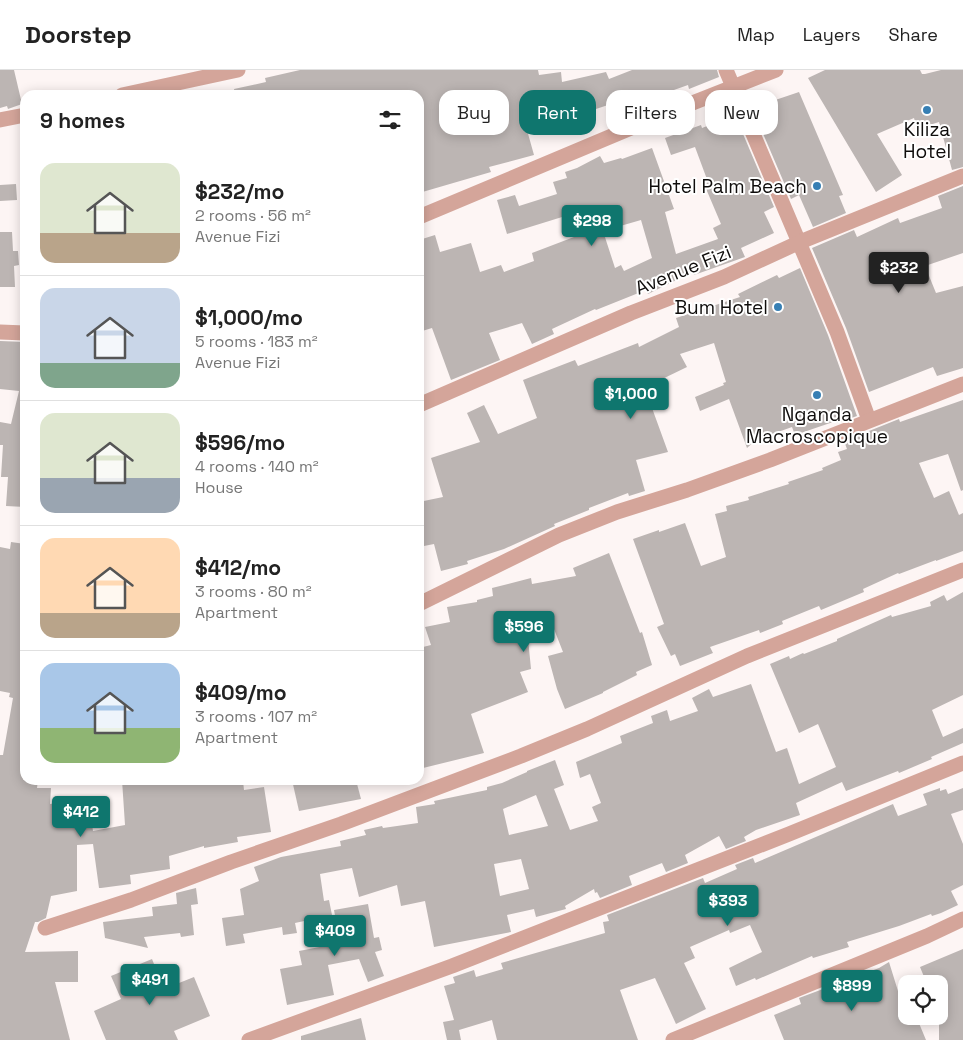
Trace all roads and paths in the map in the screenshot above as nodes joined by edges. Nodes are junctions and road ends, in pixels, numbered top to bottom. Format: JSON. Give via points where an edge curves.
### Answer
{"nodes":[{"id":1,"x":238,"y":70,"type":"edge"},
{"id":2,"x":726,"y":70,"type":"edge"},
{"id":3,"x":776,"y":70,"type":"edge"},
{"id":4,"x":732,"y":86,"type":"junction"},
{"id":5,"x":145,"y":90,"type":"edge"},
{"id":6,"x":20,"y":116,"type":"edge"},
{"id":7,"x":0,"y":120,"type":"edge"},
{"id":8,"x":963,"y":176,"type":"edge"},
{"id":9,"x":424,"y":215,"type":"edge"},
{"id":10,"x":800,"y":242,"type":"junction"},
{"id":11,"x":0,"y":332,"type":"edge"},
{"id":12,"x":20,"y":333,"type":"edge"},
{"id":13,"x":963,"y":384,"type":"edge"},
{"id":14,"x":424,"y":403,"type":"edge"},
{"id":15,"x":869,"y":420,"type":"junction"},
{"id":16,"x":963,"y":570,"type":"edge"},
{"id":17,"x":424,"y":602,"type":"edge"},
{"id":18,"x":963,"y":763,"type":"edge"},
{"id":19,"x":963,"y":918,"type":"edge"},
{"id":20,"x":45,"y":928,"type":"dead end"},
{"id":21,"x":250,"y":1040,"type":"edge"},
{"id":22,"x":674,"y":1040,"type":"edge"}],
"edges":[{"from":1,"to":5,"type":"street"},
{"from":2,"to":4,"type":"street"},
{"from":3,"to":4,"type":"street"},
{"from":4,"to":9,"type":"street"},
{"from":4,"to":10,"type":"street"},
{"from":6,"to":7,"type":"street"},
{"from":8,"to":10,"type":"street","name":"Avenue Fizi"},
{"from":10,"to":14,"type":"street","name":"Avenue Fizi"},
{"from":10,"to":15,"type":"street"},
{"from":11,"to":12,"type":"street"},
{"from":13,"to":15,"type":"street"},
{"from":15,"to":17,"type":"street","via":[[770,460],[617,512],[559,536]]},
{"from":16,"to":20,"type":"street","via":[[747,656],[504,762],[131,900]]},
{"from":18,"to":21,"type":"street","via":[[462,962]]},
{"from":19,"to":22,"type":"street","via":[[927,936]]}]}
